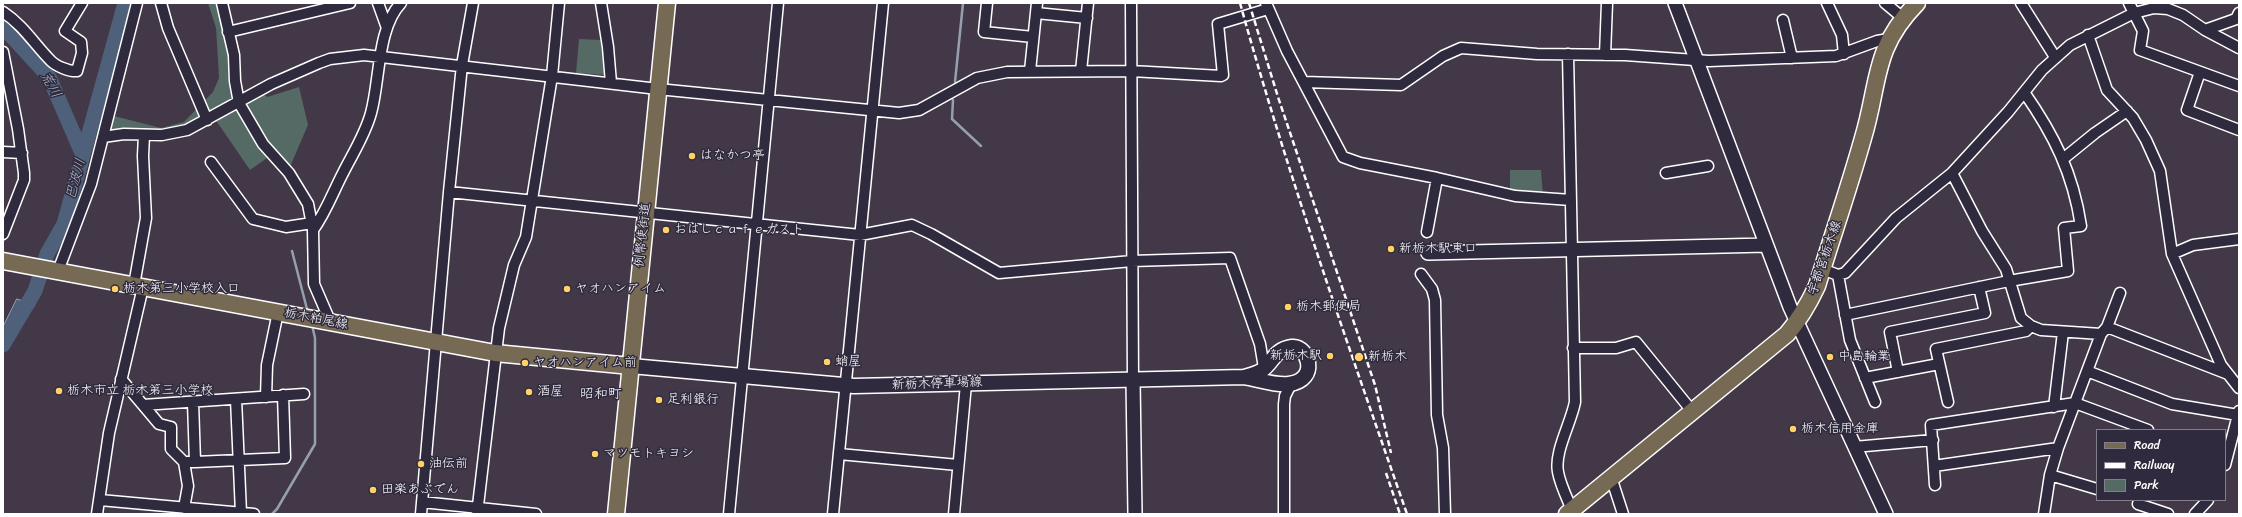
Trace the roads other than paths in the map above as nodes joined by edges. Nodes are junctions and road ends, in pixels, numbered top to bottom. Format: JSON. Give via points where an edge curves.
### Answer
{"nodes":[{"id":1,"x":82,"y":3,"type":"edge"},
{"id":2,"x":137,"y":3,"type":"edge"},
{"id":3,"x":161,"y":3,"type":"edge"},
{"id":4,"x":222,"y":3,"type":"edge"},
{"id":5,"x":350,"y":3,"type":"edge"},
{"id":6,"x":378,"y":3,"type":"edge"},
{"id":7,"x":401,"y":3,"type":"edge"},
{"id":8,"x":472,"y":3,"type":"edge"},
{"id":9,"x":559,"y":3,"type":"edge"},
{"id":10,"x":601,"y":3,"type":"edge"},
{"id":11,"x":667,"y":3,"type":"edge"},
{"id":12,"x":778,"y":3,"type":"edge"},
{"id":13,"x":883,"y":3,"type":"edge"},
{"id":14,"x":987,"y":3,"type":"edge"},
{"id":15,"x":1088,"y":3,"type":"edge"},
{"id":16,"x":1131,"y":3,"type":"edge"},
{"id":17,"x":1607,"y":3,"type":"edge"},
{"id":18,"x":1675,"y":3,"type":"edge"},
{"id":19,"x":1827,"y":3,"type":"edge"},
{"id":20,"x":1885,"y":3,"type":"edge"},
{"id":21,"x":1917,"y":3,"type":"edge"},
{"id":22,"x":2022,"y":3,"type":"edge"},
{"id":23,"x":2129,"y":3,"type":"edge"},
{"id":24,"x":2237,"y":3,"type":"edge"},
{"id":25,"x":2156,"y":5,"type":"edge"},
{"id":26,"x":1267,"y":6,"type":"edge"},
{"id":27,"x":1036,"y":8,"type":"edge"},
{"id":28,"x":2239,"y":8,"type":"edge"},
{"id":29,"x":3,"y":12,"type":"edge"},
{"id":30,"x":2134,"y":13,"type":"junction"},
{"id":31,"x":2239,"y":13,"type":"edge"},
{"id":32,"x":1087,"y":18,"type":"junction"},
{"id":33,"x":1903,"y":18,"type":"junction"},
{"id":34,"x":1782,"y":20,"type":"dead end"},
{"id":35,"x":387,"y":28,"type":"junction"},
{"id":36,"x":2205,"y":30,"type":"junction"},
{"id":37,"x":228,"y":32,"type":"junction"},
{"id":38,"x":2088,"y":35,"type":"junction"},
{"id":39,"x":1033,"y":37,"type":"junction"},
{"id":40,"x":1889,"y":39,"type":"junction"},
{"id":41,"x":2239,"y":48,"type":"edge"},
{"id":42,"x":3,"y":52,"type":"edge"},
{"id":43,"x":1568,"y":54,"type":"junction"},
{"id":44,"x":1844,"y":54,"type":"junction"},
{"id":45,"x":381,"y":55,"type":"junction"},
{"id":46,"x":1605,"y":55,"type":"junction"},
{"id":47,"x":2055,"y":57,"type":"junction"},
{"id":48,"x":1792,"y":58,"type":"junction"},
{"id":49,"x":1697,"y":61,"type":"junction"},
{"id":50,"x":462,"y":65,"type":"junction"},
{"id":51,"x":1030,"y":71,"type":"junction"},
{"id":52,"x":1082,"y":71,"type":"junction"},
{"id":53,"x":1131,"y":71,"type":"junction"},
{"id":54,"x":2200,"y":72,"type":"junction"},
{"id":55,"x":552,"y":76,"type":"junction"},
{"id":56,"x":1304,"y":82,"type":"junction"},
{"id":57,"x":611,"y":83,"type":"junction"},
{"id":58,"x":2239,"y":86,"type":"edge"},
{"id":59,"x":658,"y":89,"type":"junction"},
{"id":60,"x":2024,"y":92,"type":"junction"},
{"id":61,"x":768,"y":100,"type":"junction"},
{"id":62,"x":239,"y":103,"type":"junction"},
{"id":63,"x":872,"y":110,"type":"junction"},
{"id":64,"x":2127,"y":111,"type":"junction"},
{"id":65,"x":207,"y":120,"type":"junction"},
{"id":66,"x":2239,"y":130,"type":"edge"},
{"id":67,"x":144,"y":135,"type":"junction"},
{"id":68,"x":103,"y":138,"type":"junction"},
{"id":69,"x":3,"y":152,"type":"edge"},
{"id":70,"x":22,"y":153,"type":"junction"},
{"id":71,"x":2062,"y":159,"type":"junction"},
{"id":72,"x":211,"y":162,"type":"dead end"},
{"id":73,"x":1708,"y":166,"type":"dead end"},
{"id":74,"x":1666,"y":173,"type":"dead end"},
{"id":75,"x":1952,"y":173,"type":"junction"},
{"id":76,"x":1437,"y":178,"type":"junction"},
{"id":77,"x":449,"y":192,"type":"junction"},
{"id":78,"x":532,"y":200,"type":"junction"},
{"id":79,"x":1571,"y":200,"type":"junction"},
{"id":80,"x":645,"y":212,"type":"junction"},
{"id":81,"x":756,"y":224,"type":"junction"},
{"id":82,"x":313,"y":226,"type":"junction"},
{"id":83,"x":1427,"y":232,"type":"dead end"},
{"id":84,"x":3,"y":234,"type":"edge"},
{"id":85,"x":860,"y":234,"type":"junction"},
{"id":86,"x":2239,"y":239,"type":"edge"},
{"id":87,"x":1766,"y":245,"type":"junction"},
{"id":88,"x":1571,"y":250,"type":"junction"},
{"id":89,"x":1428,"y":253,"type":"dead end"},
{"id":90,"x":2172,"y":254,"type":"junction"},
{"id":91,"x":3,"y":261,"type":"edge"},
{"id":92,"x":1132,"y":261,"type":"junction"},
{"id":93,"x":1822,"y":269,"type":"junction"},
{"id":94,"x":56,"y":270,"type":"junction"},
{"id":95,"x":1420,"y":274,"type":"dead end"},
{"id":96,"x":1838,"y":275,"type":"junction"},
{"id":97,"x":2009,"y":281,"type":"junction"},
{"id":98,"x":138,"y":286,"type":"junction"},
{"id":99,"x":1979,"y":287,"type":"junction"},
{"id":100,"x":2120,"y":293,"type":"dead end"},
{"id":101,"x":278,"y":312,"type":"junction"},
{"id":102,"x":1845,"y":315,"type":"junction"},
{"id":103,"x":330,"y":321,"type":"junction"},
{"id":104,"x":1796,"y":321,"type":"junction"},
{"id":105,"x":2031,"y":326,"type":"junction"},
{"id":106,"x":2104,"y":331,"type":"junction"},
{"id":107,"x":2063,"y":332,"type":"junction"},
{"id":108,"x":436,"y":342,"type":"junction"},
{"id":109,"x":1260,"y":344,"type":"junction"},
{"id":110,"x":1573,"y":348,"type":"junction"},
{"id":111,"x":495,"y":353,"type":"junction"},
{"id":112,"x":1276,"y":353,"type":"junction"},
{"id":113,"x":1939,"y":364,"type":"junction"},
{"id":114,"x":631,"y":366,"type":"junction"},
{"id":115,"x":1264,"y":368,"type":"junction"},
{"id":116,"x":2087,"y":371,"type":"junction"},
{"id":117,"x":1898,"y":372,"type":"junction"},
{"id":118,"x":2229,"y":374,"type":"junction"},
{"id":119,"x":741,"y":376,"type":"junction"},
{"id":120,"x":1244,"y":377,"type":"junction"},
{"id":121,"x":1865,"y":378,"type":"junction"},
{"id":122,"x":121,"y":379,"type":"junction"},
{"id":123,"x":1133,"y":380,"type":"junction"},
{"id":124,"x":1270,"y":382,"type":"junction"},
{"id":125,"x":966,"y":384,"type":"junction"},
{"id":126,"x":1292,"y":384,"type":"junction"},
{"id":127,"x":845,"y":386,"type":"junction"},
{"id":128,"x":2239,"y":388,"type":"edge"},
{"id":129,"x":304,"y":394,"type":"dead end"},
{"id":130,"x":283,"y":395,"type":"junction"},
{"id":131,"x":266,"y":396,"type":"junction"},
{"id":132,"x":236,"y":399,"type":"junction"},
{"id":133,"x":193,"y":402,"type":"junction"},
{"id":134,"x":1875,"y":402,"type":"dead end"},
{"id":135,"x":1948,"y":402,"type":"dead end"},
{"id":136,"x":2075,"y":403,"type":"junction"},
{"id":137,"x":1284,"y":404,"type":"junction"},
{"id":138,"x":143,"y":405,"type":"junction"},
{"id":139,"x":2054,"y":407,"type":"junction"},
{"id":140,"x":1692,"y":411,"type":"junction"},
{"id":141,"x":2239,"y":413,"type":"edge"},
{"id":142,"x":2145,"y":429,"type":"edge"},
{"id":143,"x":2236,"y":437,"type":"edge"},
{"id":144,"x":1933,"y":440,"type":"junction"},
{"id":145,"x":1854,"y":447,"type":"junction"},
{"id":146,"x":2058,"y":448,"type":"junction"},
{"id":147,"x":839,"y":454,"type":"junction"},
{"id":148,"x":238,"y":460,"type":"junction"},
{"id":149,"x":2226,"y":460,"type":"edge"},
{"id":150,"x":189,"y":462,"type":"junction"},
{"id":151,"x":958,"y":465,"type":"junction"},
{"id":152,"x":1934,"y":466,"type":"junction"},
{"id":153,"x":2050,"y":475,"type":"junction"},
{"id":154,"x":1611,"y":477,"type":"junction"},
{"id":155,"x":1935,"y":485,"type":"dead end"},
{"id":156,"x":2096,"y":489,"type":"edge"},
{"id":157,"x":100,"y":500,"type":"junction"},
{"id":158,"x":2140,"y":501,"type":"edge"},
{"id":159,"x":2207,"y":501,"type":"edge"},
{"id":160,"x":422,"y":502,"type":"junction"},
{"id":161,"x":184,"y":508,"type":"junction"},
{"id":162,"x":477,"y":511,"type":"edge"},
{"id":163,"x":1569,"y":512,"type":"edge"},
{"id":164,"x":236,"y":513,"type":"edge"},
{"id":165,"x":97,"y":514,"type":"edge"},
{"id":166,"x":254,"y":514,"type":"edge"},
{"id":167,"x":421,"y":514,"type":"edge"},
{"id":168,"x":536,"y":514,"type":"edge"},
{"id":169,"x":616,"y":514,"type":"edge"},
{"id":170,"x":728,"y":514,"type":"edge"},
{"id":171,"x":833,"y":514,"type":"edge"},
{"id":172,"x":954,"y":514,"type":"edge"},
{"id":173,"x":1135,"y":514,"type":"edge"},
{"id":174,"x":1284,"y":514,"type":"edge"},
{"id":175,"x":1445,"y":514,"type":"edge"},
{"id":176,"x":1623,"y":514,"type":"edge"},
{"id":177,"x":1886,"y":514,"type":"edge"},
{"id":178,"x":2044,"y":514,"type":"edge"},
{"id":179,"x":2168,"y":514,"type":"edge"},
{"id":180,"x":2195,"y":514,"type":"edge"}],
"edges":[{"from":1,"to":29,"type":"street","via":[[65,31],[81,42],[82,53],[77,71],[72,72],[52,62],[18,24]]},
{"from":2,"to":68,"type":"street"},
{"from":3,"to":65,"type":"street","via":[[168,28]]},
{"from":4,"to":37,"type":"street"},
{"from":5,"to":37,"type":"street"},
{"from":6,"to":35,"type":"street"},
{"from":7,"to":35,"type":"street"},
{"from":8,"to":50,"type":"street"},
{"from":9,"to":55,"type":"street"},
{"from":10,"to":57,"type":"street"},
{"from":11,"to":59,"type":"main road","name":"例幣使街道"},
{"from":12,"to":61,"type":"street"},
{"from":13,"to":63,"type":"street"},
{"from":14,"to":39,"type":"street","via":[[984,32]]},
{"from":15,"to":32,"type":"street"},
{"from":16,"to":53,"type":"street"},
{"from":17,"to":46,"type":"street"},
{"from":18,"to":49,"type":"street"},
{"from":19,"to":44,"type":"street","via":[[1842,35]]},
{"from":20,"to":33,"type":"street"},
{"from":21,"to":33,"type":"main road","name":"宇都宮栃木線"},
{"from":22,"to":47,"type":"street"},
{"from":23,"to":30,"type":"street"},
{"from":24,"to":28,"type":"street"},
{"from":25,"to":30,"type":"street"},
{"from":25,"to":36,"type":"street","via":[[2183,15]]},
{"from":26,"to":53,"type":"street","via":[[1218,24],[1224,75]]},
{"from":26,"to":56,"type":"street"},
{"from":27,"to":32,"type":"street"},
{"from":27,"to":39,"type":"street"},
{"from":30,"to":38,"type":"street"},
{"from":30,"to":54,"type":"street","via":[[2143,31],[2140,50]]},
{"from":31,"to":36,"type":"street","via":[[2236,19]]},
{"from":32,"to":52,"type":"street"},
{"from":33,"to":40,"type":"main road","name":"宇都宮栃木線"},
{"from":34,"to":48,"type":"street"},
{"from":35,"to":45,"type":"street"},
{"from":36,"to":41,"type":"street"},
{"from":37,"to":62,"type":"street","via":[[234,55]]},
{"from":38,"to":47,"type":"street"},
{"from":38,"to":64,"type":"street","via":[[2108,90]]},
{"from":39,"to":51,"type":"street"},
{"from":40,"to":44,"type":"street"},
{"from":40,"to":93,"type":"main road","name":"宇都宮栃木線","via":[[1880,60],[1864,135]]},
{"from":42,"to":70,"type":"street"},
{"from":43,"to":46,"type":"street"},
{"from":43,"to":56,"type":"street","via":[[1461,48],[1443,56],[1401,85]]},
{"from":43,"to":79,"type":"street"},
{"from":44,"to":48,"type":"street"},
{"from":45,"to":50,"type":"street"},
{"from":45,"to":62,"type":"street","via":[[330,59],[271,84]]},
{"from":45,"to":82,"type":"street","via":[[372,108],[361,141],[322,217]]},
{"from":46,"to":49,"type":"street"},
{"from":47,"to":60,"type":"street"},
{"from":48,"to":49,"type":"street"},
{"from":49,"to":87,"type":"street"},
{"from":50,"to":55,"type":"street"},
{"from":50,"to":77,"type":"street"},
{"from":51,"to":52,"type":"street"},
{"from":51,"to":63,"type":"street","via":[[978,78],[918,110],[899,113]]},
{"from":52,"to":53,"type":"street"},
{"from":53,"to":92,"type":"street"},
{"from":54,"to":58,"type":"street"},
{"from":54,"to":66,"type":"street","via":[[2187,110]]},
{"from":55,"to":57,"type":"street"},
{"from":55,"to":78,"type":"street"},
{"from":56,"to":76,"type":"street","via":[[1339,141],[1340,154],[1348,160]]},
{"from":57,"to":59,"type":"street"},
{"from":59,"to":61,"type":"street"},
{"from":59,"to":80,"type":"main road","name":"例幣使街道"},
{"from":60,"to":71,"type":"street","via":[[2048,129]]},
{"from":60,"to":75,"type":"street"},
{"from":61,"to":63,"type":"street"},
{"from":61,"to":81,"type":"street"},
{"from":62,"to":65,"type":"street"},
{"from":62,"to":82,"type":"street","via":[[264,144],[289,173],[308,204]]},
{"from":63,"to":85,"type":"street"},
{"from":64,"to":71,"type":"street"},
{"from":64,"to":90,"type":"street","via":[[2146,140],[2160,172]]},
{"from":65,"to":67,"type":"street","via":[[187,130],[162,135]]},
{"from":67,"to":68,"type":"street","via":[[124,134]]},
{"from":67,"to":98,"type":"street","via":[[146,218]]},
{"from":68,"to":94,"type":"street","via":[[91,184]]},
{"from":69,"to":70,"type":"street"},
{"from":70,"to":84,"type":"street","via":[[24,180]]},
{"from":71,"to":97,"type":"street","via":[[2076,195],[2081,226],[2064,228],[2068,271]]},
{"from":72,"to":82,"type":"street","via":[[253,219],[286,227]]},
{"from":73,"to":74,"type":"street"},
{"from":75,"to":96,"type":"street","via":[[1896,218],[1845,273]]},
{"from":75,"to":97,"type":"street","via":[[1982,231],[2006,269]]},
{"from":76,"to":79,"type":"street","via":[[1516,196]]},
{"from":76,"to":83,"type":"street"},
{"from":77,"to":78,"type":"street"},
{"from":77,"to":108,"type":"street"},
{"from":78,"to":80,"type":"street"},
{"from":78,"to":111,"type":"street","via":[[526,237],[514,265]]},
{"from":79,"to":88,"type":"street"},
{"from":80,"to":81,"type":"street"},
{"from":80,"to":114,"type":"main road","name":"例幣使街道"},
{"from":81,"to":85,"type":"street"},
{"from":81,"to":119,"type":"street"},
{"from":82,"to":103,"type":"street","via":[[314,284]]},
{"from":85,"to":92,"type":"street","via":[[912,225],[999,273]]},
{"from":85,"to":127,"type":"street"},
{"from":86,"to":90,"type":"street","via":[[2193,245]]},
{"from":87,"to":88,"type":"street"},
{"from":87,"to":104,"type":"street"},
{"from":88,"to":89,"type":"street"},
{"from":88,"to":110,"type":"street"},
{"from":90,"to":118,"type":"street","via":[[2221,365]]},
{"from":91,"to":94,"type":"main road","name":"栃木粕尾線"},
{"from":92,"to":109,"type":"street","via":[[1230,258]]},
{"from":92,"to":123,"type":"street"},
{"from":93,"to":96,"type":"street"},
{"from":93,"to":104,"type":"main road","name":"宇都宮栃木線","via":[[1810,301]]},
{"from":94,"to":98,"type":"main road","name":"栃木粕尾線"},
{"from":95,"to":175,"type":"street","via":[[1432,289],[1435,300],[1437,415],[1443,448]]},
{"from":96,"to":102,"type":"street"},
{"from":97,"to":99,"type":"street"},
{"from":97,"to":105,"type":"street","via":[[2021,318]]},
{"from":98,"to":101,"type":"main road","name":"栃木粕尾線"},
{"from":98,"to":122,"type":"street"},
{"from":99,"to":102,"type":"street"},
{"from":99,"to":117,"type":"street","via":[[1985,313],[1890,332]]},
{"from":100,"to":106,"type":"street"},
{"from":101,"to":103,"type":"main road","name":"栃木粕尾線"},
{"from":101,"to":131,"type":"street","via":[[267,365]]},
{"from":102,"to":121,"type":"street","via":[[1850,340]]},
{"from":103,"to":108,"type":"main road","name":"栃木粕尾線"},
{"from":104,"to":140,"type":"main road","name":"宇都宮栃木線","via":[[1787,334]]},
{"from":104,"to":145,"type":"street"},
{"from":105,"to":107,"type":"street","via":[[2041,330]]},
{"from":105,"to":113,"type":"street","via":[[2026,332],[1936,349]]},
{"from":106,"to":107,"type":"street"},
{"from":106,"to":116,"type":"street"},
{"from":106,"to":118,"type":"street"},
{"from":107,"to":139,"type":"street"},
{"from":108,"to":111,"type":"main road","name":"栃木粕尾線"},
{"from":108,"to":160,"type":"street"},
{"from":109,"to":112,"type":"street","via":[[1265,350]]},
{"from":109,"to":115,"type":"street"},
{"from":110,"to":140,"type":"street","via":[[1616,348],[1636,342]]},
{"from":110,"to":163,"type":"street","via":[[1575,402],[1558,456],[1558,471]]},
{"from":111,"to":114,"type":"main road","name":"栃木粕尾線"},
{"from":111,"to":162,"type":"street"},
{"from":112,"to":115,"type":"main road"},
{"from":112,"to":126,"type":"main road","via":[[1298,347],[1304,353],[1308,373],[1301,381]]},
{"from":113,"to":117,"type":"street"},
{"from":113,"to":135,"type":"street"},
{"from":114,"to":119,"type":"main road","name":"新栃木停車場線"},
{"from":114,"to":169,"type":"main road","name":"例幣使街道"},
{"from":115,"to":120,"type":"main road"},
{"from":116,"to":136,"type":"street"},
{"from":116,"to":141,"type":"street","via":[[2172,404]]},
{"from":117,"to":121,"type":"street"},
{"from":118,"to":128,"type":"street"},
{"from":119,"to":127,"type":"main road","name":"新栃木停車場線"},
{"from":119,"to":170,"type":"street"},
{"from":120,"to":123,"type":"main road","name":"新栃木停車場線"},
{"from":120,"to":124,"type":"main road"},
{"from":121,"to":134,"type":"street"},
{"from":122,"to":138,"type":"street"},
{"from":122,"to":157,"type":"street","via":[[109,433]]},
{"from":123,"to":125,"type":"main road","name":"新栃木停車場線"},
{"from":123,"to":173,"type":"street"},
{"from":124,"to":126,"type":"main road"},
{"from":124,"to":137,"type":"street"},
{"from":125,"to":127,"type":"main road","name":"新栃木停車場線"},
{"from":125,"to":151,"type":"street"},
{"from":126,"to":137,"type":"street","via":[[1285,396]]},
{"from":127,"to":147,"type":"street"},
{"from":129,"to":130,"type":"street"},
{"from":130,"to":131,"type":"street"},
{"from":130,"to":148,"type":"street","via":[[285,458]]},
{"from":131,"to":132,"type":"street"},
{"from":132,"to":133,"type":"street"},
{"from":132,"to":148,"type":"street"},
{"from":133,"to":138,"type":"street"},
{"from":133,"to":150,"type":"street"},
{"from":136,"to":139,"type":"street"},
{"from":136,"to":142,"type":"street"},
{"from":136,"to":146,"type":"street"},
{"from":137,"to":174,"type":"street"},
{"from":138,"to":150,"type":"street","via":[[159,424],[170,428],[171,449]]},
{"from":139,"to":144,"type":"street","via":[[1931,425]]},
{"from":140,"to":154,"type":"main road","name":"宇都宮栃木線"},
{"from":141,"to":143,"type":"street"},
{"from":143,"to":149,"type":"street"},
{"from":144,"to":145,"type":"street"},
{"from":144,"to":152,"type":"street"},
{"from":145,"to":177,"type":"street"},
{"from":146,"to":152,"type":"street"},
{"from":146,"to":153,"type":"street"},
{"from":147,"to":151,"type":"street"},
{"from":147,"to":171,"type":"street"},
{"from":148,"to":150,"type":"street"},
{"from":148,"to":164,"type":"street"},
{"from":150,"to":161,"type":"street"},
{"from":151,"to":172,"type":"street"},
{"from":152,"to":155,"type":"street"},
{"from":153,"to":156,"type":"street"},
{"from":153,"to":178,"type":"street"},
{"from":154,"to":163,"type":"main road","name":"宇都宮栃木線"},
{"from":154,"to":176,"type":"street"},
{"from":157,"to":161,"type":"street"},
{"from":157,"to":165,"type":"street"},
{"from":158,"to":179,"type":"street","via":[[2138,504]]},
{"from":159,"to":180,"type":"street"},
{"from":160,"to":162,"type":"street"},
{"from":160,"to":167,"type":"street"},
{"from":161,"to":164,"type":"street"},
{"from":162,"to":168,"type":"street"},
{"from":164,"to":166,"type":"street"}]}
